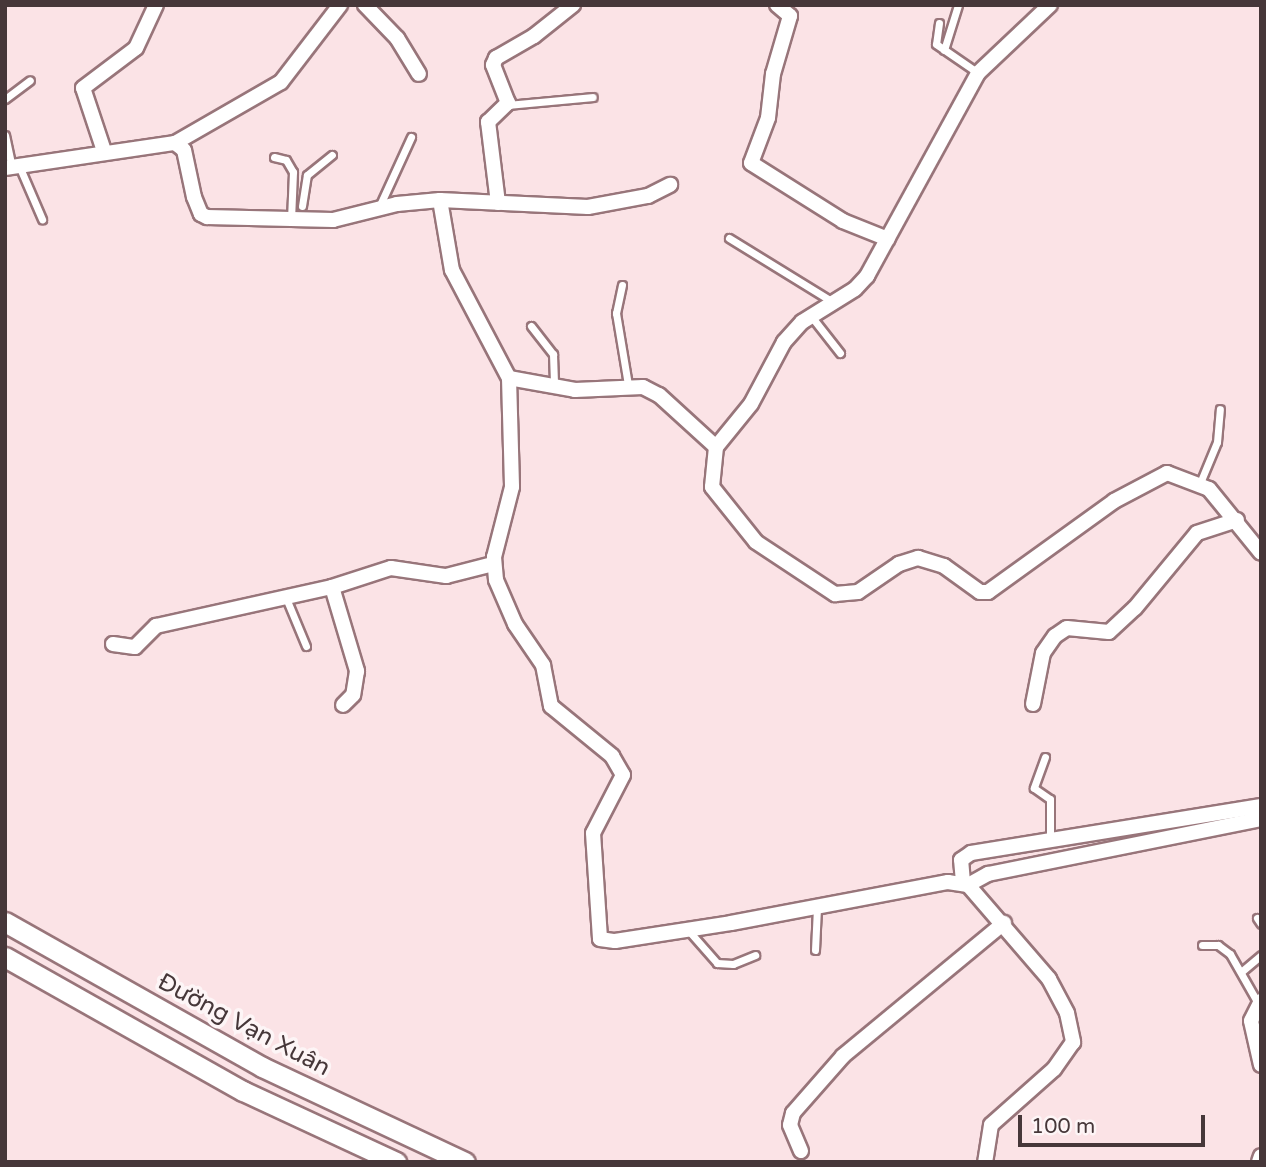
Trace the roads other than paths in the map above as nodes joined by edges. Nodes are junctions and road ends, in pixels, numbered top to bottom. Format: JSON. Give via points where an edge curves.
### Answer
{"nodes":[{"id":1,"x":156,"y":5,"type":"edge"},
{"id":2,"x":340,"y":5,"type":"edge"},
{"id":3,"x":365,"y":5,"type":"edge"},
{"id":4,"x":573,"y":5,"type":"edge"},
{"id":5,"x":777,"y":5,"type":"edge"},
{"id":6,"x":958,"y":5,"type":"edge"},
{"id":7,"x":1046,"y":7,"type":"edge"},
{"id":8,"x":939,"y":23,"type":"dead end"},
{"id":9,"x":944,"y":50,"type":"junction"},
{"id":10,"x":978,"y":74,"type":"junction"},
{"id":11,"x":419,"y":75,"type":"dead end"},
{"id":12,"x":30,"y":80,"type":"dead end"},
{"id":13,"x":593,"y":97,"type":"dead end"},
{"id":14,"x":5,"y":99,"type":"edge"},
{"id":15,"x":507,"y":105,"type":"junction"},
{"id":16,"x":5,"y":135,"type":"edge"},
{"id":17,"x":411,"y":137,"type":"dead end"},
{"id":18,"x":176,"y":143,"type":"junction"},
{"id":19,"x":104,"y":151,"type":"junction"},
{"id":20,"x":332,"y":155,"type":"dead end"},
{"id":21,"x":274,"y":158,"type":"dead end"},
{"id":22,"x":13,"y":168,"type":"edge"},
{"id":23,"x":670,"y":185,"type":"dead end"},
{"id":24,"x":440,"y":200,"type":"junction"},
{"id":25,"x":498,"y":203,"type":"junction"},
{"id":26,"x":377,"y":209,"type":"junction"},
{"id":27,"x":299,"y":216,"type":"junction"},
{"id":28,"x":41,"y":219,"type":"dead end"},
{"id":29,"x":729,"y":238,"type":"dead end"},
{"id":30,"x":888,"y":239,"type":"junction"},
{"id":31,"x":622,"y":285,"type":"dead end"},
{"id":32,"x":833,"y":302,"type":"junction"},
{"id":33,"x":811,"y":316,"type":"junction"},
{"id":34,"x":531,"y":326,"type":"dead end"},
{"id":35,"x":840,"y":353,"type":"dead end"},
{"id":36,"x":509,"y":377,"type":"junction"},
{"id":37,"x":628,"y":385,"type":"junction"},
{"id":38,"x":554,"y":387,"type":"junction"},
{"id":39,"x":1220,"y":409,"type":"dead end"},
{"id":40,"x":716,"y":447,"type":"junction"},
{"id":41,"x":1200,"y":483,"type":"junction"},
{"id":42,"x":1237,"y":520,"type":"junction"},
{"id":43,"x":1261,"y":553,"type":"edge"},
{"id":44,"x":493,"y":564,"type":"junction"},
{"id":45,"x":332,"y":587,"type":"junction"},
{"id":46,"x":286,"y":598,"type":"junction"},
{"id":47,"x":113,"y":644,"type":"dead end"},
{"id":48,"x":306,"y":646,"type":"dead end"},
{"id":49,"x":1033,"y":704,"type":"dead end"},
{"id":50,"x":343,"y":705,"type":"dead end"},
{"id":51,"x":1045,"y":757,"type":"dead end"},
{"id":52,"x":1261,"y":806,"type":"edge"},
{"id":53,"x":1261,"y":819,"type":"edge"},
{"id":54,"x":1050,"y":839,"type":"junction"},
{"id":55,"x":963,"y":875,"type":"junction"},
{"id":56,"x":817,"y":908,"type":"junction"},
{"id":57,"x":5,"y":922,"type":"edge"},
{"id":58,"x":1004,"y":923,"type":"junction"},
{"id":59,"x":687,"y":930,"type":"junction"},
{"id":60,"x":1202,"y":945,"type":"dead end"},
{"id":61,"x":815,"y":950,"type":"dead end"},
{"id":62,"x":755,"y":955,"type":"dead end"},
{"id":63,"x":1261,"y":955,"type":"edge"},
{"id":64,"x":5,"y":957,"type":"edge"},
{"id":65,"x":1241,"y":972,"type":"junction"},
{"id":66,"x":1259,"y":1002,"type":"edge"},
{"id":67,"x":1261,"y":1065,"type":"edge"},
{"id":68,"x":801,"y":1151,"type":"dead end"},
{"id":69,"x":1261,"y":1156,"type":"edge"},
{"id":70,"x":396,"y":1162,"type":"edge"},
{"id":71,"x":465,"y":1162,"type":"edge"},
{"id":72,"x":985,"y":1162,"type":"edge"},
{"id":73,"x":1259,"y":1162,"type":"edge"}],
"edges":[{"from":1,"to":19,"type":"street","via":[[136,48],[83,88]]},
{"from":2,"to":18,"type":"street","via":[[281,82]]},
{"from":3,"to":11,"type":"street","via":[[397,38]]},
{"from":4,"to":15,"type":"street","via":[[496,58],[493,65]]},
{"from":5,"to":30,"type":"street","via":[[790,16],[773,74],[768,118],[751,163],[843,221]]},
{"from":6,"to":9,"type":"lane"},
{"from":7,"to":10,"type":"street"},
{"from":8,"to":9,"type":"lane","via":[[936,44]]},
{"from":9,"to":10,"type":"lane"},
{"from":10,"to":30,"type":"street"},
{"from":12,"to":14,"type":"lane"},
{"from":13,"to":15,"type":"lane"},
{"from":15,"to":25,"type":"street","via":[[488,122]]},
{"from":16,"to":22,"type":"lane"},
{"from":17,"to":26,"type":"lane"},
{"from":18,"to":19,"type":"street"},
{"from":18,"to":27,"type":"street","via":[[184,150],[201,214]]},
{"from":19,"to":22,"type":"street"},
{"from":20,"to":27,"type":"lane","via":[[307,175]]},
{"from":21,"to":27,"type":"lane","via":[[286,160],[293,172]]},
{"from":22,"to":28,"type":"lane"},
{"from":23,"to":25,"type":"street","via":[[648,196],[588,207]]},
{"from":24,"to":25,"type":"street"},
{"from":24,"to":26,"type":"street"},
{"from":24,"to":36,"type":"street","via":[[452,270]]},
{"from":26,"to":27,"type":"street","via":[[333,220]]},
{"from":29,"to":32,"type":"lane"},
{"from":30,"to":32,"type":"street","via":[[867,276]]},
{"from":31,"to":37,"type":"lane","via":[[616,313]]},
{"from":32,"to":33,"type":"street"},
{"from":33,"to":35,"type":"lane"},
{"from":33,"to":40,"type":"street","via":[[784,342],[751,404]]},
{"from":34,"to":38,"type":"lane","via":[[553,354]]},
{"from":36,"to":38,"type":"street"},
{"from":36,"to":44,"type":"street","via":[[512,487]]},
{"from":37,"to":38,"type":"street"},
{"from":37,"to":40,"type":"street","via":[[659,395]]},
{"from":39,"to":41,"type":"lane","via":[[1217,442]]},
{"from":40,"to":41,"type":"street","via":[[712,486],[751,536],[764,550],[822,588],[845,596],[918,558],[944,566],[980,592],[988,592],[1146,482],[1175,472]]},
{"from":41,"to":42,"type":"street"},
{"from":42,"to":43,"type":"street"},
{"from":42,"to":49,"type":"street","via":[[1197,533],[1109,632],[1067,628],[1055,636],[1043,653]]},
{"from":44,"to":45,"type":"street","via":[[446,576],[391,568]]},
{"from":44,"to":59,"type":"street","via":[[503,600],[543,665],[548,700],[612,756],[623,775],[593,833],[598,931],[605,942]]},
{"from":45,"to":46,"type":"street"},
{"from":45,"to":50,"type":"street","via":[[357,671],[353,695]]},
{"from":46,"to":47,"type":"street","via":[[156,626],[135,647]]},
{"from":46,"to":48,"type":"lane"},
{"from":51,"to":54,"type":"lane","via":[[1034,788],[1050,799]]},
{"from":52,"to":54,"type":"street"},
{"from":53,"to":55,"type":"street"},
{"from":54,"to":55,"type":"street","via":[[971,853]]},
{"from":55,"to":56,"type":"street"},
{"from":55,"to":58,"type":"street"},
{"from":56,"to":59,"type":"street"},
{"from":56,"to":61,"type":"lane"},
{"from":57,"to":71,"type":"main road","name":"Đường Vạn Xuân","via":[[262,1067]]},
{"from":58,"to":68,"type":"street","via":[[843,1056],[793,1112],[790,1125]]},
{"from":58,"to":72,"type":"street","via":[[1059,998],[1073,1042],[1054,1069],[991,1125]]},
{"from":59,"to":62,"type":"lane","via":[[717,963],[733,964]]},
{"from":60,"to":65,"type":"lane","via":[[1225,949]]},
{"from":63,"to":65,"type":"lane"},
{"from":64,"to":70,"type":"main road","via":[[243,1091]]},
{"from":65,"to":66,"type":"lane"},
{"from":66,"to":67,"type":"street","via":[[1251,1021]]},
{"from":69,"to":73,"type":"street"}]}
